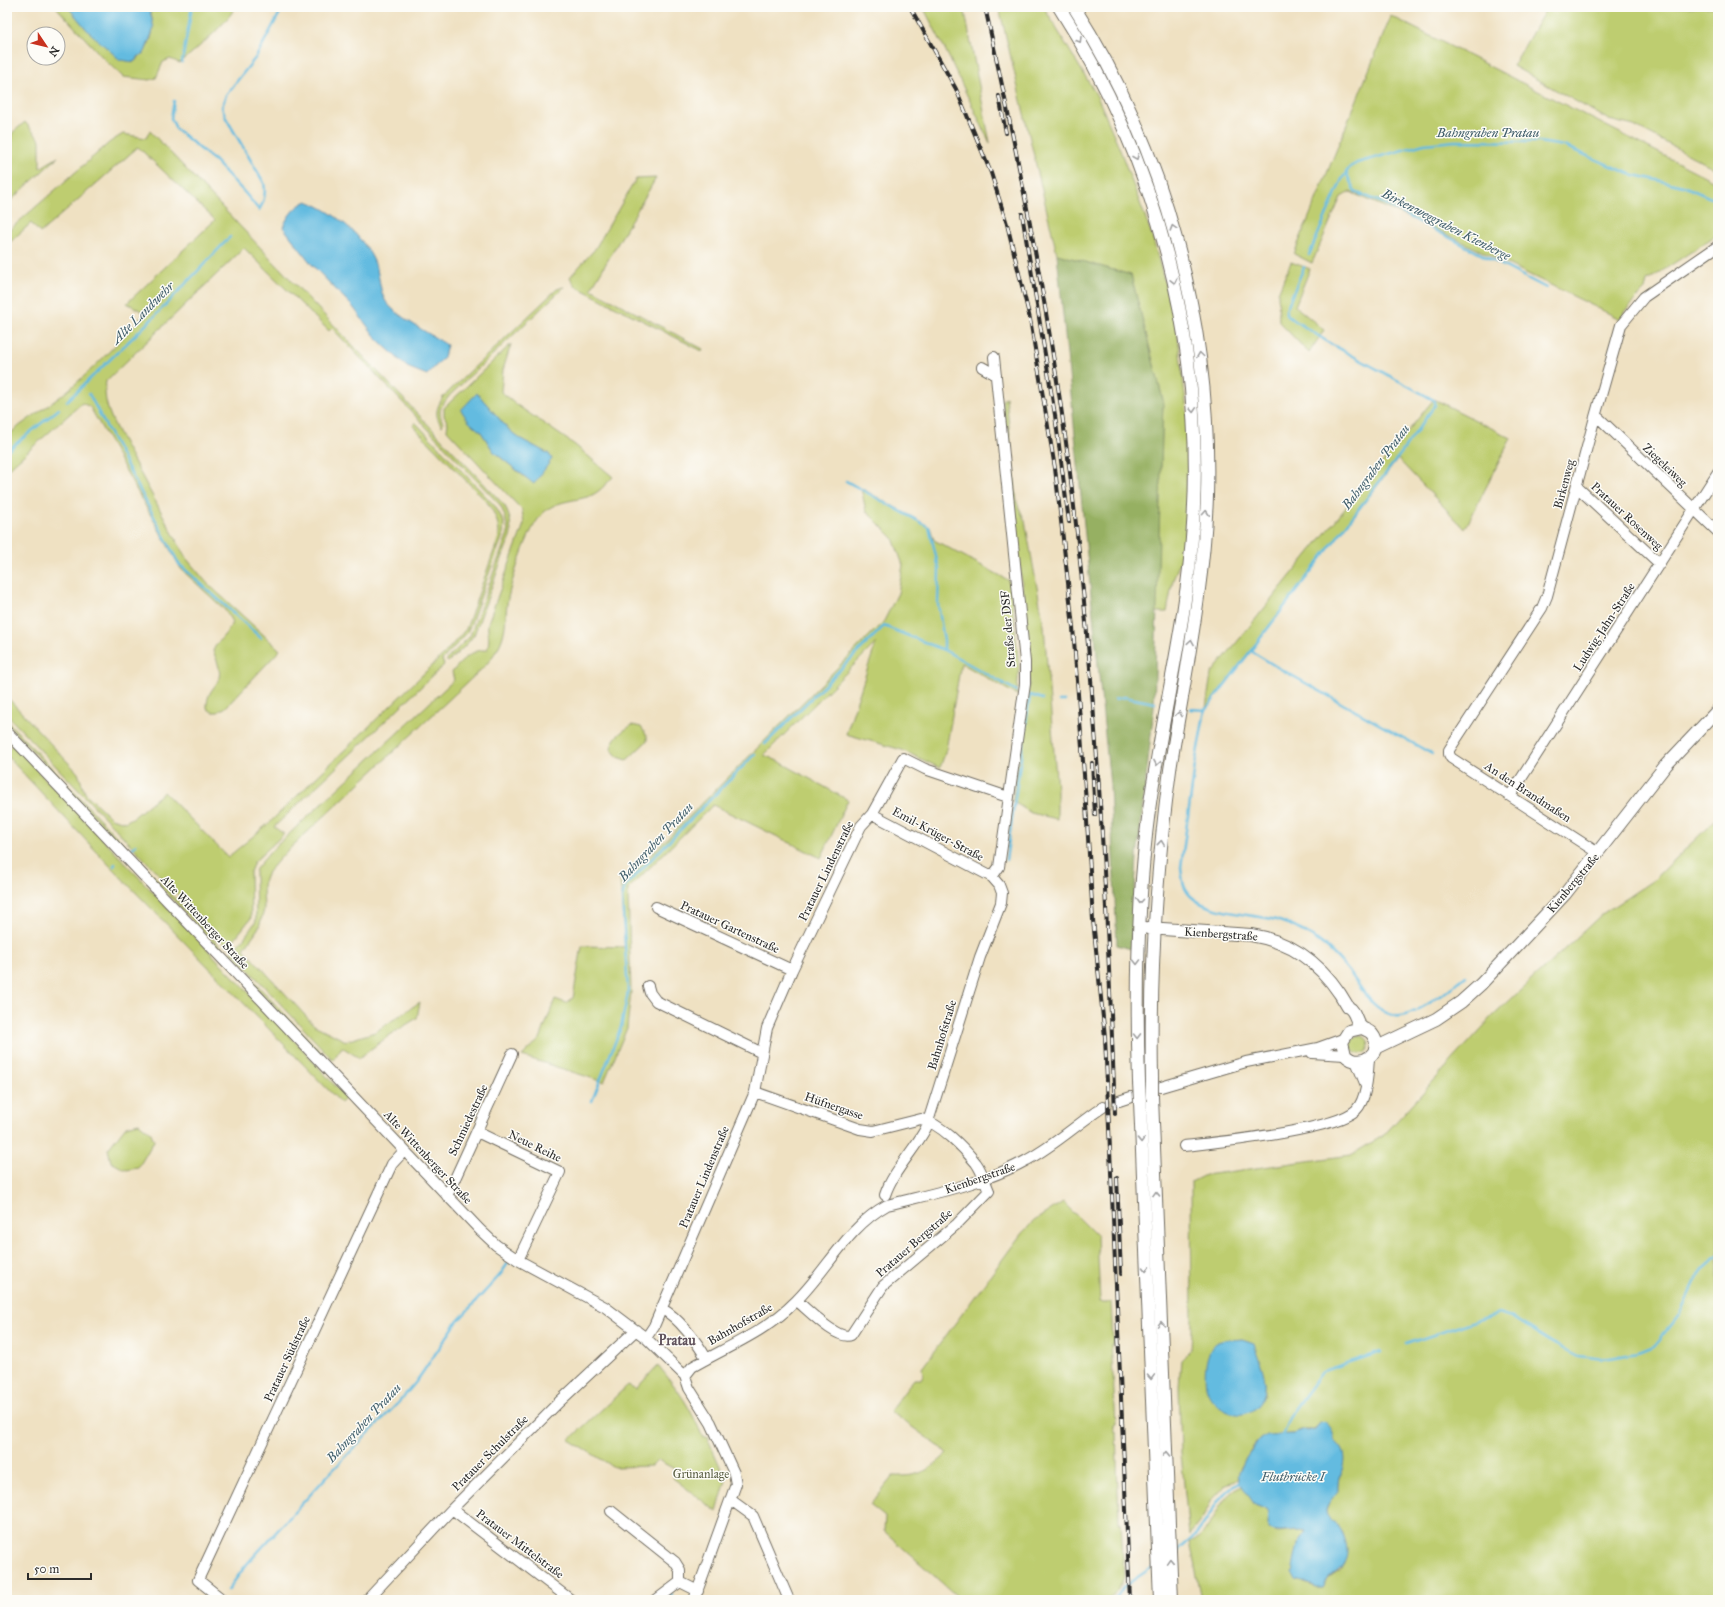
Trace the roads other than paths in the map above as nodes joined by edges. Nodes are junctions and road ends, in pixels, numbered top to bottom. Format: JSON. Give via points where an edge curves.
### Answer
{"nodes":[{"id":1,"x":1059,"y":7,"type":"edge"},
{"id":2,"x":1074,"y":7,"type":"edge"},
{"id":3,"x":1718,"y":246,"type":"edge"},
{"id":4,"x":994,"y":358,"type":"dead end"},
{"id":5,"x":982,"y":367,"type":"dead end"},
{"id":6,"x":996,"y":375,"type":"junction"},
{"id":7,"x":1594,"y":417,"type":"junction"},
{"id":8,"x":1718,"y":472,"type":"edge"},
{"id":9,"x":1576,"y":488,"type":"junction"},
{"id":10,"x":1694,"y":511,"type":"junction"},
{"id":11,"x":1718,"y":532,"type":"edge"},
{"id":12,"x":1660,"y":564,"type":"junction"},
{"id":13,"x":1718,"y":710,"type":"edge"},
{"id":14,"x":7,"y":732,"type":"edge"},
{"id":15,"x":1449,"y":750,"type":"joint"},
{"id":16,"x":1008,"y":796,"type":"junction"},
{"id":17,"x":1510,"y":796,"type":"junction"},
{"id":18,"x":872,"y":814,"type":"junction"},
{"id":19,"x":1598,"y":854,"type":"junction"},
{"id":20,"x":992,"y":877,"type":"junction"},
{"id":21,"x":656,"y":907,"type":"dead end"},
{"id":22,"x":1138,"y":927,"type":"junction"},
{"id":23,"x":1154,"y":928,"type":"junction"},
{"id":24,"x":792,"y":970,"type":"junction"},
{"id":25,"x":648,"y":986,"type":"dead end"},
{"id":26,"x":1348,"y":1007,"type":"junction"},
{"id":27,"x":1362,"y":1028,"type":"junction"},
{"id":28,"x":1346,"y":1035,"type":"junction"},
{"id":29,"x":1373,"y":1047,"type":"junction"},
{"id":30,"x":1300,"y":1052,"type":"junction"},
{"id":31,"x":762,"y":1053,"type":"junction"},
{"id":32,"x":512,"y":1054,"type":"dead end"},
{"id":33,"x":1345,"y":1055,"type":"junction"},
{"id":34,"x":1356,"y":1061,"type":"junction"},
{"id":35,"x":1156,"y":1083,"type":"junction"},
{"id":36,"x":1365,"y":1083,"type":"junction"},
{"id":37,"x":755,"y":1092,"type":"junction"},
{"id":38,"x":1135,"y":1099,"type":"junction"},
{"id":39,"x":1119,"y":1101,"type":"tunnel mouth"},
{"id":40,"x":1102,"y":1107,"type":"tunnel mouth"},
{"id":41,"x":929,"y":1120,"type":"junction"},
{"id":42,"x":477,"y":1132,"type":"junction"},
{"id":43,"x":1184,"y":1146,"type":"dead end"},
{"id":44,"x":404,"y":1151,"type":"junction"},
{"id":45,"x":984,"y":1179,"type":"junction"},
{"id":46,"x":447,"y":1196,"type":"junction"},
{"id":47,"x":885,"y":1196,"type":"dead end"},
{"id":48,"x":868,"y":1217,"type":"joint"},
{"id":49,"x":518,"y":1260,"type":"junction"},
{"id":50,"x":797,"y":1301,"type":"junction"},
{"id":51,"x":662,"y":1309,"type":"junction"},
{"id":52,"x":636,"y":1330,"type":"junction"},
{"id":53,"x":646,"y":1338,"type":"junction"},
{"id":54,"x":706,"y":1358,"type":"junction"},
{"id":55,"x":685,"y":1376,"type":"junction"},
{"id":56,"x":731,"y":1500,"type":"junction"},
{"id":57,"x":452,"y":1509,"type":"junction"},
{"id":58,"x":611,"y":1511,"type":"dead end"},
{"id":59,"x":680,"y":1582,"type":"junction"},
{"id":60,"x":696,"y":1596,"type":"edge"},
{"id":61,"x":224,"y":1600,"type":"edge"},
{"id":62,"x":367,"y":1600,"type":"edge"},
{"id":63,"x":571,"y":1600,"type":"edge"},
{"id":64,"x":656,"y":1600,"type":"edge"},
{"id":65,"x":790,"y":1600,"type":"edge"},
{"id":66,"x":1160,"y":1600,"type":"edge"},
{"id":67,"x":1172,"y":1600,"type":"edge"}],
"edges":[{"from":1,"to":22,"type":"main road","one_way":true,"via":[[1098,72],[1143,176],[1177,295],[1192,392],[1195,484],[1190,561],[1184,611],[1149,812]]},
{"from":23,"to":2,"type":"main road","one_way":true,"via":[[1165,810],[1202,564],[1207,497],[1205,404],[1191,300],[1166,204],[1129,108],[1108,64]]},
{"from":3,"to":7,"type":"street","name":"Birkenweg","via":[[1644,297],[1621,325]]},
{"from":4,"to":6,"type":"street","name":"Straße der DSF"},
{"from":5,"to":6,"type":"street"},
{"from":6,"to":16,"type":"street","name":"Straße der DSF","via":[[1025,662],[1023,705]]},
{"from":7,"to":9,"type":"street","name":"Birkenweg"},
{"from":7,"to":10,"type":"street","name":"Ziegeleiweg"},
{"from":8,"to":10,"type":"street","name":"Ludwig-Jahn-Straße"},
{"from":9,"to":12,"type":"street","name":"Pratauer Rosenweg"},
{"from":9,"to":15,"type":"street","name":"Birkenweg","via":[[1548,596]]},
{"from":10,"to":11,"type":"street","name":"Ziegeleiweg"},
{"from":10,"to":12,"type":"street","name":"Ludwig-Jahn-Straße"},
{"from":12,"to":17,"type":"street","name":"Ludwig-Jahn-Straße"},
{"from":13,"to":19,"type":"main road","name":"Kienbergstraße","via":[[1666,765]]},
{"from":14,"to":44,"type":"street","name":"Alte Wittenberger Straße"},
{"from":15,"to":17,"type":"street","name":"An den Brandmaßen","via":[[1451,758]]},
{"from":16,"to":18,"type":"street","name":"Pratauer Lindenstraße","via":[[924,769],[903,758]]},
{"from":16,"to":20,"type":"street","name":"Straße der DSF","via":[[999,867]]},
{"from":17,"to":19,"type":"street","name":"An den Brandmaßen"},
{"from":18,"to":20,"type":"street","name":"Emil-Krüger-Straße"},
{"from":18,"to":24,"type":"street","name":"Pratauer Lindenstraße","via":[[861,826]]},
{"from":19,"to":29,"type":"main road","name":"Kienbergstraße","via":[[1565,894],[1476,989],[1443,1015]]},
{"from":20,"to":41,"type":"street","name":"Bahnhofstraße","via":[[1002,893],[1001,904],[980,957]]},
{"from":21,"to":24,"type":"street","name":"Pratauer Gartenstraße"},
{"from":22,"to":23,"type":"main road","name":"Kienbergstraße"},
{"from":22,"to":38,"type":"main road","one_way":true,"bridge":true,"via":[[1139,1082]]},
{"from":23,"to":26,"type":"main road","name":"Kienbergstraße","via":[[1251,935],[1279,942],[1302,954],[1319,968]]},
{"from":23,"to":35,"type":"main road"},
{"from":24,"to":31,"type":"street","name":"Pratauer Lindenstraße","via":[[767,1028]]},
{"from":25,"to":31,"type":"street","via":[[656,1001]]},
{"from":26,"to":27,"type":"main road","name":"Kienbergstraße","via":[[1352,1009]]},
{"from":26,"to":28,"type":"main road"},
{"from":27,"to":28,"type":"main road"},
{"from":27,"to":29,"type":"main road","name":"Kienbergstraße","via":[[1369,1031]]},
{"from":28,"to":30,"type":"street"},
{"from":28,"to":33,"type":"main road","via":[[1342,1047]]},
{"from":29,"to":34,"type":"main road","name":"Kienbergstraße"},
{"from":29,"to":36,"type":"street"},
{"from":30,"to":33,"type":"street"},
{"from":30,"to":35,"type":"street"},
{"from":31,"to":37,"type":"street","name":"Pratauer Lindenstraße"},
{"from":32,"to":42,"type":"street","name":"Schmiedestraße"},
{"from":33,"to":34,"type":"main road"},
{"from":34,"to":36,"type":"street"},
{"from":67,"to":35,"type":"main road","one_way":true,"bridge":true,"via":[[1152,1097]]},
{"from":36,"to":43,"type":"street","via":[[1365,1092],[1359,1107],[1348,1117],[1333,1123]]},
{"from":37,"to":41,"type":"street","name":"Hüfnergasse","via":[[872,1131],[921,1119]]},
{"from":37,"to":51,"type":"street","name":"Pratauer Lindenstraße"},
{"from":38,"to":39,"type":"street"},
{"from":38,"to":66,"type":"main road","one_way":true},
{"from":40,"to":45,"type":"street","name":"Kienbergstraße","via":[[1028,1160]]},
{"from":41,"to":45,"type":"street","via":[[940,1127],[972,1159]]},
{"from":41,"to":47,"type":"street","name":"Bahnhofstraße","via":[[917,1145],[888,1186]]},
{"from":42,"to":46,"type":"street","name":"Schmiedestraße"},
{"from":42,"to":49,"type":"street","name":"Neue Reihe","via":[[560,1172]]},
{"from":44,"to":46,"type":"street","name":"Alte Wittenberger Straße"},
{"from":44,"to":61,"type":"street","name":"Pratauer Südstraße","via":[[392,1164],[198,1580]]},
{"from":45,"to":48,"type":"street","name":"Kienbergstraße","via":[[887,1205]]},
{"from":45,"to":50,"type":"street","name":"Pratauer Bergstraße","via":[[989,1191],[984,1197],[957,1224],[883,1286],[851,1335],[844,1336],[835,1332]]},
{"from":46,"to":49,"type":"street","name":"Alte Wittenberger Straße","via":[[496,1245]]},
{"from":48,"to":50,"type":"street","name":"Bahnhofstraße"},
{"from":49,"to":52,"type":"street","name":"Alte Wittenberger Straße","via":[[605,1307]]},
{"from":50,"to":54,"type":"street","name":"Bahnhofstraße","via":[[782,1315]]},
{"from":51,"to":53,"type":"street","name":"Pratauer Lindenstraße"},
{"from":51,"to":54,"type":"street","via":[[672,1315]]},
{"from":52,"to":53,"type":"street","name":"Alte Wittenberger Straße"},
{"from":52,"to":57,"type":"street","name":"Pratauer Schulstraße","via":[[559,1402]]},
{"from":53,"to":55,"type":"street","name":"Alte Wittenberger Straße"},
{"from":54,"to":55,"type":"street","name":"Bahnhofstraße","via":[[692,1366]]},
{"from":55,"to":56,"type":"street","name":"Alte Wittenberger Straße","via":[[686,1383],[711,1423],[734,1473],[736,1484]]},
{"from":56,"to":60,"type":"street","name":"Alte Wittenberger Straße"},
{"from":56,"to":65,"type":"street","via":[[753,1516]]},
{"from":57,"to":62,"type":"street","name":"Pratauer Schulstraße"},
{"from":57,"to":63,"type":"street","name":"Pratauer Mittelstraße"},
{"from":58,"to":59,"type":"street","via":[[675,1562],[680,1570]]},
{"from":59,"to":60,"type":"street"},
{"from":59,"to":64,"type":"street"}]}
